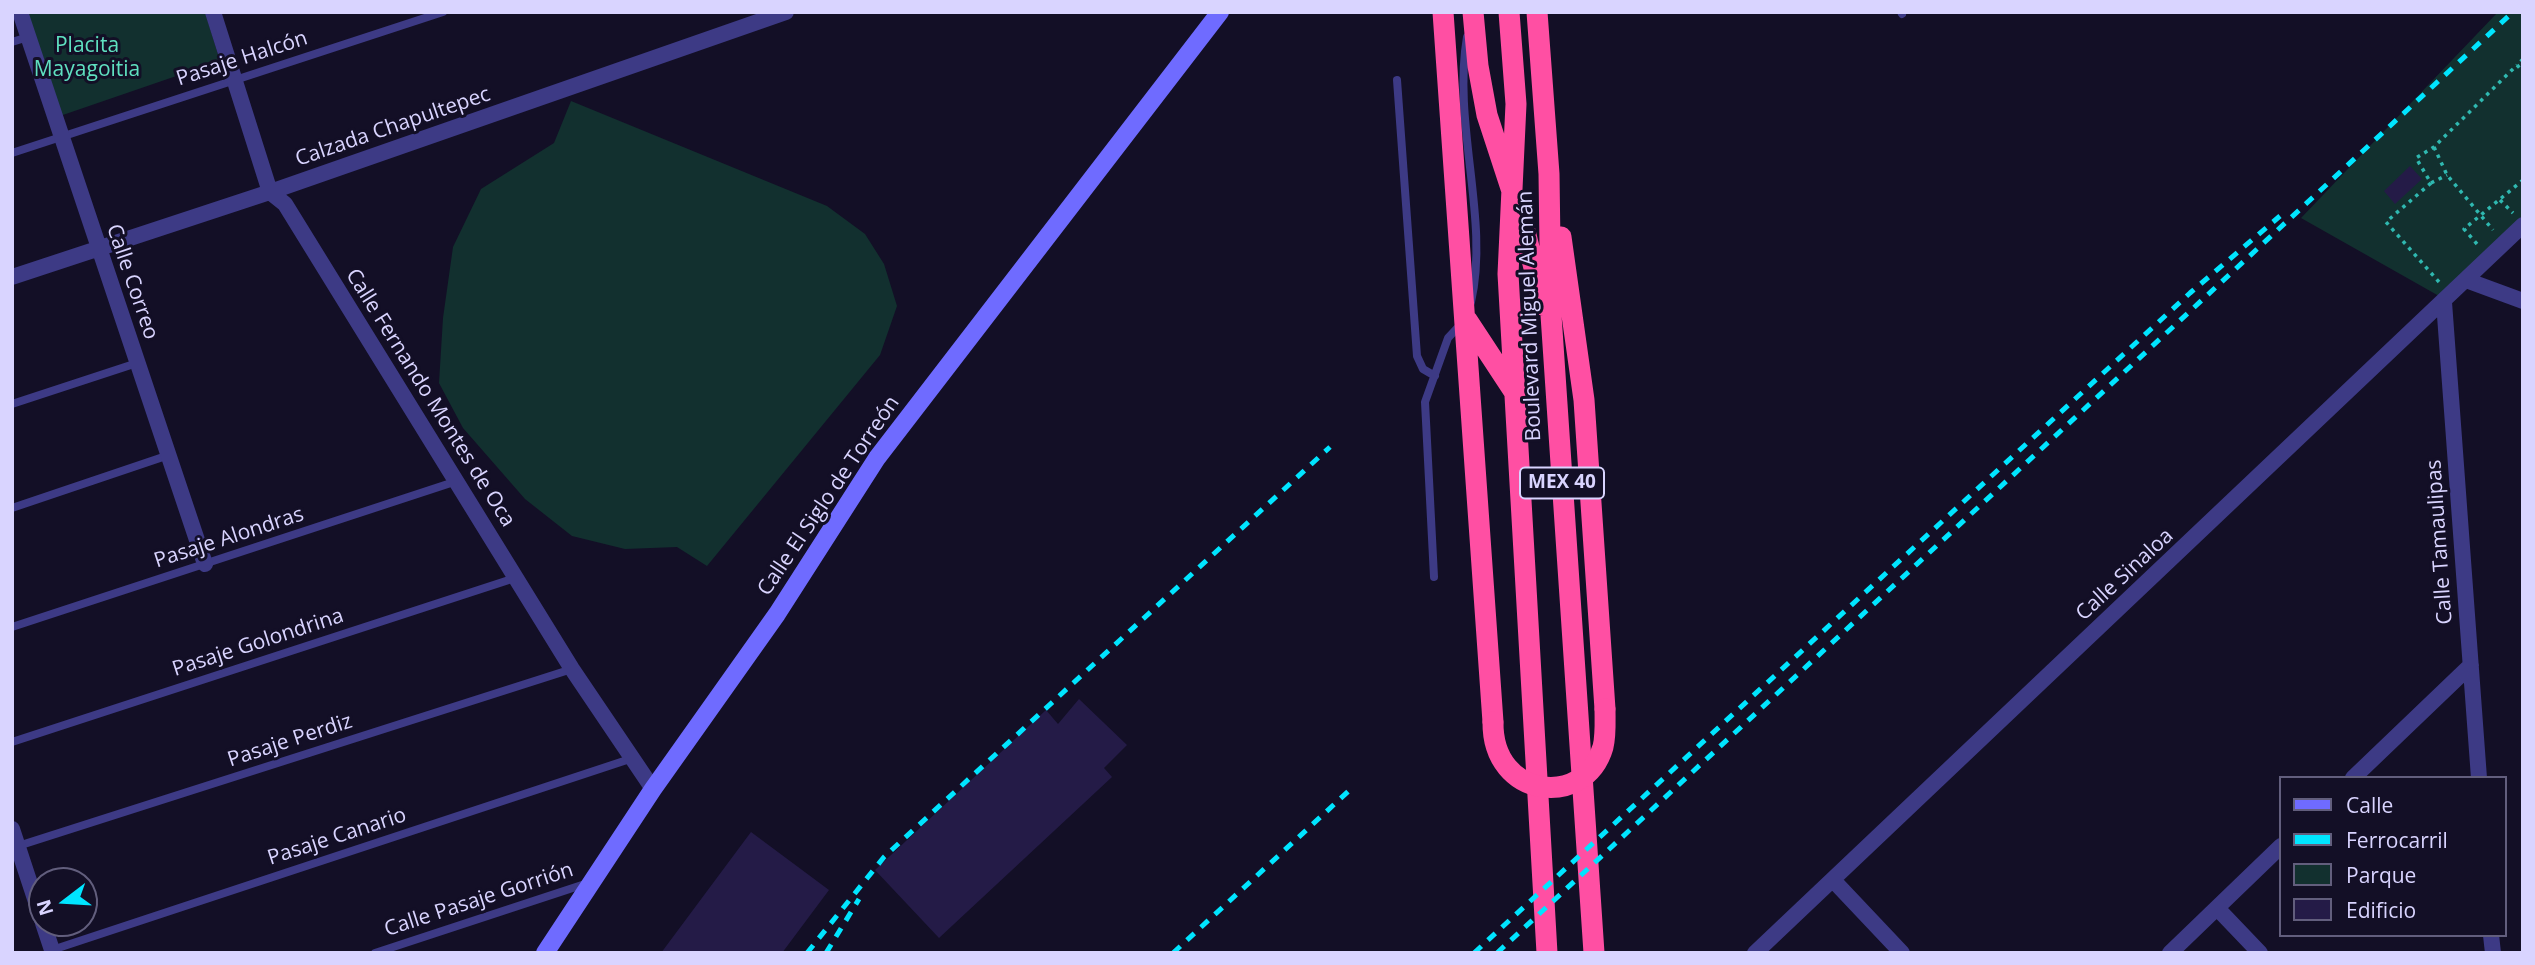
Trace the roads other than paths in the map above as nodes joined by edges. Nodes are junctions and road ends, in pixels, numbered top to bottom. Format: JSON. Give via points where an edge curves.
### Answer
{"nodes":[{"id":1,"x":20,"y":12,"type":"edge"},
{"id":2,"x":213,"y":12,"type":"edge"},
{"id":3,"x":443,"y":12,"type":"edge"},
{"id":4,"x":786,"y":12,"type":"edge"},
{"id":5,"x":1220,"y":12,"type":"edge"},
{"id":6,"x":1443,"y":12,"type":"edge"},
{"id":7,"x":1473,"y":12,"type":"edge"},
{"id":8,"x":1509,"y":12,"type":"edge"},
{"id":9,"x":1537,"y":12,"type":"edge"},
{"id":10,"x":20,"y":40,"type":"edge"},
{"id":11,"x":237,"y":80,"type":"junction"},
{"id":12,"x":1397,"y":80,"type":"dead end"},
{"id":13,"x":61,"y":137,"type":"junction"},
{"id":14,"x":12,"y":153,"type":"edge"},
{"id":15,"x":1549,"y":174,"type":"junction"},
{"id":16,"x":1510,"y":184,"type":"junction"},
{"id":17,"x":270,"y":192,"type":"junction"},
{"id":18,"x":2523,"y":225,"type":"edge"},
{"id":19,"x":99,"y":248,"type":"junction"},
{"id":20,"x":12,"y":277,"type":"edge"},
{"id":21,"x":2466,"y":280,"type":"junction"},
{"id":22,"x":2523,"y":301,"type":"edge"},
{"id":23,"x":2444,"y":302,"type":"junction"},
{"id":24,"x":1466,"y":318,"type":"junction"},
{"id":25,"x":1554,"y":362,"type":"junction"},
{"id":26,"x":137,"y":363,"type":"junction"},
{"id":27,"x":1434,"y":376,"type":"junction"},
{"id":28,"x":1516,"y":394,"type":"junction"},
{"id":29,"x":12,"y":404,"type":"edge"},
{"id":30,"x":169,"y":455,"type":"junction"},
{"id":31,"x":457,"y":481,"type":"junction"},
{"id":32,"x":12,"y":508,"type":"edge"},
{"id":33,"x":205,"y":564,"type":"junction"},
{"id":34,"x":1434,"y":577,"type":"dead end"},
{"id":35,"x":516,"y":578,"type":"junction"},
{"id":36,"x":12,"y":628,"type":"edge"},
{"id":37,"x":2471,"y":666,"type":"junction"},
{"id":38,"x":572,"y":669,"type":"junction"},
{"id":39,"x":12,"y":742,"type":"edge"},
{"id":40,"x":633,"y":758,"type":"junction"},
{"id":41,"x":2355,"y":776,"type":"edge"},
{"id":42,"x":2479,"y":776,"type":"edge"},
{"id":43,"x":653,"y":789,"type":"junction"},
{"id":44,"x":12,"y":829,"type":"edge"},
{"id":45,"x":18,"y":846,"type":"junction"},
{"id":46,"x":2280,"y":847,"type":"edge"},
{"id":47,"x":28,"y":876,"type":"edge"},
{"id":48,"x":1833,"y":880,"type":"junction"},
{"id":49,"x":594,"y":881,"type":"junction"},
{"id":50,"x":2217,"y":908,"type":"junction"},
{"id":51,"x":52,"y":951,"type":"edge"},
{"id":52,"x":375,"y":953,"type":"edge"},
{"id":53,"x":545,"y":953,"type":"edge"},
{"id":54,"x":1547,"y":953,"type":"edge"},
{"id":55,"x":1594,"y":953,"type":"edge"},
{"id":56,"x":1755,"y":953,"type":"edge"},
{"id":57,"x":1902,"y":953,"type":"edge"},
{"id":58,"x":2170,"y":953,"type":"edge"},
{"id":59,"x":2260,"y":953,"type":"edge"}],
"edges":[{"from":1,"to":10,"type":"street","name":"Calle Correo"},
{"from":2,"to":11,"type":"street","name":"Calle Fernando Montes de Oca"},
{"from":3,"to":11,"type":"lane","name":"Pasaje Halcón"},
{"from":4,"to":17,"type":"street","name":"Calzada Chapultepec"},
{"from":5,"to":43,"type":"street","name":"Calle El Siglo de Torreón","via":[[877,458],[777,614]]},
{"from":6,"to":24,"type":"highway"},
{"from":7,"to":16,"type":"highway","via":[[1487,116]]},
{"from":7,"to":24,"type":"lane","via":[[1464,87],[1476,270]]},
{"from":8,"to":16,"type":"highway","name":"Boulevard Miguel Alemán","number":"MEX 40","via":[[1516,104]]},
{"from":9,"to":15,"type":"highway","name":"Boulevard Miguel Alemán","number":"MEX 40"},
{"from":10,"to":13,"type":"street","name":"Calle Correo"},
{"from":11,"to":13,"type":"lane","name":"Pasaje Halcón"},
{"from":11,"to":17,"type":"street","name":"Calle Fernando Montes de Oca"},
{"from":12,"to":27,"type":"lane","via":[[1417,356],[1423,369]]},
{"from":13,"to":14,"type":"lane","name":"Pasaje Halcón"},
{"from":13,"to":19,"type":"street","name":"Calle Correo"},
{"from":15,"to":24,"type":"highway","bridge":true,"via":[[1584,400],[1605,709],[1603,747],[1594,765],[1564,786],[1545,788],[1511,774],[1499,759],[1493,740]]},
{"from":15,"to":25,"type":"highway","name":"Boulevard Miguel Alemán","number":"MEX 40"},
{"from":16,"to":25,"type":"highway"},
{"from":16,"to":28,"type":"highway","name":"Boulevard Miguel Alemán","number":"MEX 40","via":[[1508,274]]},
{"from":17,"to":19,"type":"street","name":"Calzada Chapultepec"},
{"from":17,"to":31,"type":"street","name":"Calle Fernando Montes de Oca","via":[[285,204]]},
{"from":18,"to":21,"type":"street","name":"Calle Sinaloa"},
{"from":19,"to":20,"type":"street","name":"Calzada Chapultepec"},
{"from":19,"to":26,"type":"street","name":"Calle Correo"},
{"from":21,"to":22,"type":"street"},
{"from":21,"to":23,"type":"street","name":"Calle Sinaloa"},
{"from":23,"to":37,"type":"street","name":"Calle Tamaulipas"},
{"from":23,"to":48,"type":"street","name":"Calle Sinaloa"},
{"from":24,"to":27,"type":"lane","via":[[1448,338]]},
{"from":24,"to":28,"type":"highway"},
{"from":25,"to":55,"type":"highway","name":"Boulevard Miguel Alemán","number":"MEX 40"},
{"from":26,"to":29,"type":"lane"},
{"from":26,"to":30,"type":"street","name":"Calle Correo"},
{"from":27,"to":34,"type":"lane","via":[[1425,402]]},
{"from":28,"to":54,"type":"highway","name":"Boulevard Miguel Alemán","number":"MEX 40"},
{"from":30,"to":32,"type":"lane"},
{"from":30,"to":33,"type":"street","name":"Calle Correo"},
{"from":31,"to":33,"type":"lane","name":"Pasaje Alondras"},
{"from":31,"to":35,"type":"street","name":"Calle Fernando Montes de Oca"},
{"from":33,"to":36,"type":"lane","name":"Pasaje Alondras"},
{"from":35,"to":38,"type":"street","name":"Calle Fernando Montes de Oca"},
{"from":35,"to":39,"type":"lane","name":"Pasaje Golondrina"},
{"from":37,"to":41,"type":"street"},
{"from":37,"to":42,"type":"street","name":"Calle Tamaulipas"},
{"from":38,"to":40,"type":"street","name":"Calle Fernando Montes de Oca"},
{"from":38,"to":45,"type":"lane","name":"Pasaje Perdiz"},
{"from":40,"to":43,"type":"street","name":"Calle Fernando Montes de Oca"},
{"from":40,"to":51,"type":"lane","name":"Pasaje Canario"},
{"from":43,"to":49,"type":"street","name":"Calle El Siglo de Torreón"},
{"from":44,"to":45,"type":"street"},
{"from":45,"to":47,"type":"street"},
{"from":46,"to":50,"type":"street"},
{"from":48,"to":56,"type":"street","name":"Calle Sinaloa"},
{"from":48,"to":57,"type":"street"},
{"from":49,"to":52,"type":"lane","name":"Calle Pasaje Gorrión"},
{"from":49,"to":53,"type":"street","name":"Calle El Siglo de Torreón"},
{"from":50,"to":58,"type":"street"},
{"from":50,"to":59,"type":"street"}]}
